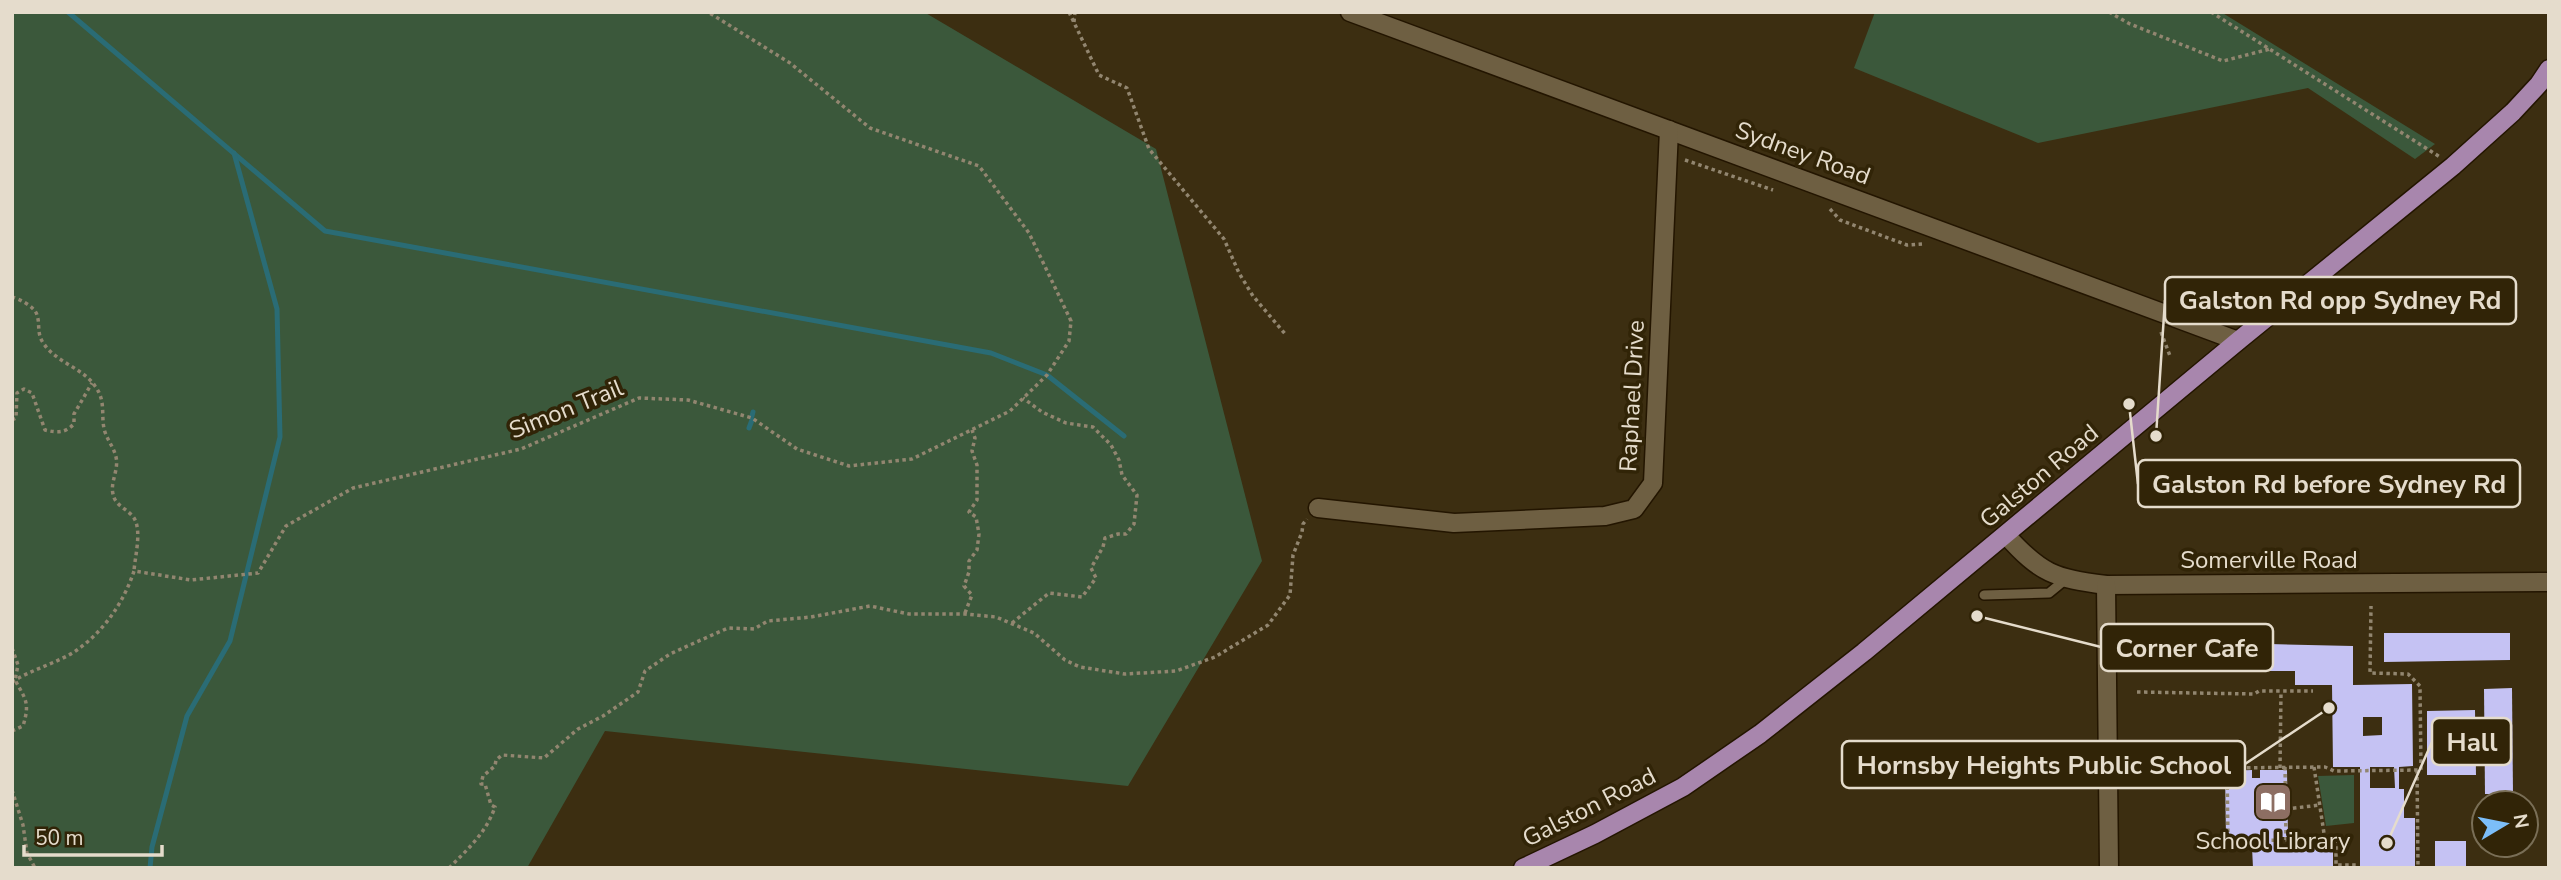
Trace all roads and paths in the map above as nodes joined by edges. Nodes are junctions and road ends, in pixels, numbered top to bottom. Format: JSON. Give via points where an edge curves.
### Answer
{"nodes":[{"id":1,"x":708,"y":12,"type":"edge"},
{"id":2,"x":1069,"y":12,"type":"edge"},
{"id":3,"x":1075,"y":12,"type":"edge"},
{"id":4,"x":1350,"y":12,"type":"edge"},
{"id":5,"x":2109,"y":12,"type":"edge"},
{"id":6,"x":2211,"y":12,"type":"edge"},
{"id":7,"x":1073,"y":24,"type":"junction"},
{"id":8,"x":2270,"y":49,"type":"junction"},
{"id":9,"x":2549,"y":69,"type":"edge"},
{"id":10,"x":1669,"y":130,"type":"junction"},
{"id":11,"x":2454,"y":166,"type":"junction"},
{"id":12,"x":12,"y":297,"type":"edge"},
{"id":13,"x":1286,"y":335,"type":"dead end"},
{"id":14,"x":2238,"y":341,"type":"junction"},
{"id":15,"x":92,"y":383,"type":"junction"},
{"id":16,"x":1023,"y":398,"type":"junction"},
{"id":17,"x":12,"y":420,"type":"edge"},
{"id":18,"x":972,"y":430,"type":"junction"},
{"id":19,"x":1318,"y":508,"type":"joint"},
{"id":20,"x":2006,"y":535,"type":"junction"},
{"id":21,"x":134,"y":571,"type":"junction"},
{"id":22,"x":2066,"y":579,"type":"junction"},
{"id":23,"x":2549,"y":582,"type":"edge"},
{"id":24,"x":2106,"y":585,"type":"junction"},
{"id":25,"x":1984,"y":595,"type":"dead end"},
{"id":26,"x":2371,"y":606,"type":"dead end"},
{"id":27,"x":965,"y":614,"type":"junction"},
{"id":28,"x":1012,"y":624,"type":"junction"},
{"id":29,"x":12,"y":649,"type":"edge"},
{"id":30,"x":14,"y":681,"type":"edge"},
{"id":31,"x":2281,"y":691,"type":"junction"},
{"id":32,"x":2313,"y":691,"type":"dead end"},
{"id":33,"x":2137,"y":692,"type":"dead end"},
{"id":34,"x":12,"y":731,"type":"edge"},
{"id":35,"x":2283,"y":767,"type":"junction"},
{"id":36,"x":2314,"y":767,"type":"junction"},
{"id":37,"x":2417,"y":770,"type":"junction"},
{"id":38,"x":12,"y":790,"type":"edge"},
{"id":39,"x":2320,"y":804,"type":"junction"},
{"id":40,"x":2286,"y":809,"type":"junction"},
{"id":41,"x":2358,"y":865,"type":"dead end"},
{"id":42,"x":35,"y":868,"type":"edge"},
{"id":43,"x":449,"y":868,"type":"edge"},
{"id":44,"x":1523,"y":868,"type":"edge"},
{"id":45,"x":2109,"y":868,"type":"edge"},
{"id":46,"x":2418,"y":868,"type":"edge"}],
"edges":[{"from":1,"to":16,"type":"path","name":"Simon Trail","via":[[790,63],[870,128],[979,166],[1029,233],[1070,321],[1069,341],[1047,374]]},
{"from":2,"to":7,"type":"path"},
{"from":3,"to":7,"type":"path"},
{"from":4,"to":10,"type":"street","name":"Sydney Road"},
{"from":5,"to":8,"type":"path","via":[[2223,61]]},
{"from":6,"to":8,"type":"path"},
{"from":7,"to":13,"type":"path","via":[[1099,75],[1127,88],[1149,149],[1224,239],[1246,284]]},
{"from":8,"to":11,"type":"path"},
{"from":9,"to":11,"type":"main road","name":"Galston Road","via":[[2513,112]]},
{"from":10,"to":14,"type":"street","name":"Sydney Road"},
{"from":10,"to":19,"type":"street","name":"Raphael Drive","via":[[1653,483],[1633,509],[1605,516],[1454,523]]},
{"from":11,"to":14,"type":"main road","name":"Galston Road"},
{"from":12,"to":15,"type":"path","via":[[33,309],[43,343]]},
{"from":14,"to":20,"type":"main road","name":"Galston Road"},
{"from":15,"to":17,"type":"path","via":[[74,414],[74,424],[66,431],[45,430],[32,393],[24,389],[17,393],[16,418]]},
{"from":15,"to":21,"type":"path","via":[[104,408],[104,429],[116,457],[113,498],[134,518]]},
{"from":16,"to":18,"type":"path","name":"Simon Trail","via":[[1010,411]]},
{"from":16,"to":28,"type":"path","via":[[1066,423],[1093,427],[1111,445],[1122,475],[1137,495],[1134,524],[1126,534],[1105,538],[1091,568],[1096,578],[1082,597],[1049,593]]},
{"from":18,"to":21,"type":"path","name":"Simon Trail","via":[[912,459],[849,466],[797,449],[752,418],[688,400],[639,398],[521,449],[353,488],[286,527],[258,573],[191,580]]},
{"from":18,"to":27,"type":"path","via":[[977,500],[969,512],[976,517],[979,534],[964,586],[972,595]]},
{"from":19,"to":28,"type":"path","via":[[1303,524],[1293,555],[1290,595],[1268,625],[1216,657],[1176,671],[1125,674],[1080,667],[1034,633]]},
{"from":20,"to":22,"type":"street","name":"Somerville Road","via":[[2028,559]]},
{"from":20,"to":44,"type":"main road","name":"Galston Road","via":[[1718,764],[1595,835]]},
{"from":21,"to":30,"type":"path","via":[[126,595],[76,650]]},
{"from":22,"to":24,"type":"street","name":"Somerville Road"},
{"from":22,"to":25,"type":"lane","via":[[2049,593]]},
{"from":23,"to":24,"type":"street","name":"Somerville Road"},
{"from":24,"to":45,"type":"street"},
{"from":26,"to":37,"type":"path","via":[[2370,673],[2408,674],[2420,686],[2421,769]]},
{"from":27,"to":28,"type":"path","via":[[996,617]]},
{"from":27,"to":43,"type":"path","via":[[909,614],[870,606],[768,621],[754,629],[728,628],[670,654],[645,671],[638,692],[578,729],[544,758],[502,755],[496,760],[481,784],[495,807],[492,815],[470,850]]},
{"from":29,"to":30,"type":"path","via":[[18,665]]},
{"from":30,"to":34,"type":"path","via":[[28,710],[23,726]]},
{"from":31,"to":32,"type":"path"},
{"from":31,"to":33,"type":"path"},
{"from":31,"to":35,"type":"path"},
{"from":35,"to":36,"type":"path"},
{"from":35,"to":40,"type":"path"},
{"from":35,"to":40,"type":"path","via":[[2227,768],[2228,841],[2286,840]]},
{"from":36,"to":37,"type":"path"},
{"from":36,"to":39,"type":"path"},
{"from":37,"to":46,"type":"path"},
{"from":38,"to":42,"type":"path"},
{"from":39,"to":40,"type":"path"},
{"from":39,"to":41,"type":"path","via":[[2325,840],[2336,840],[2336,865]]}]}
